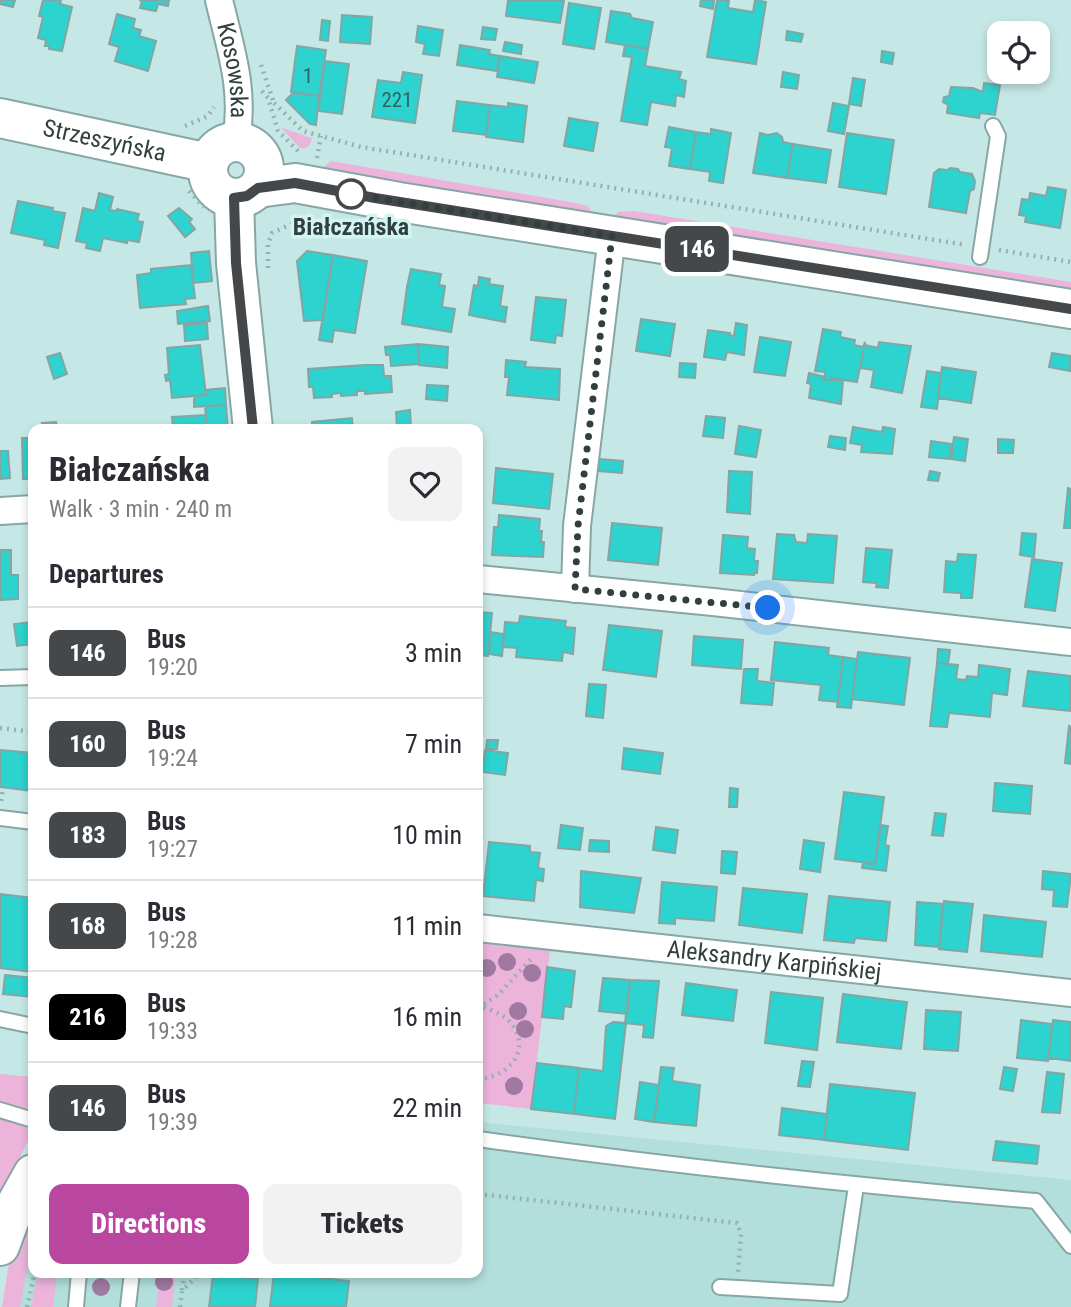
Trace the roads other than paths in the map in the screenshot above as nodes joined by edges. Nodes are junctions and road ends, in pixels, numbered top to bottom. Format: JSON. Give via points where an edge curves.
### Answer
{"nodes":[{"id":1,"x":219,"y":0,"type":"edge"},
{"id":2,"x":0,"y":118,"type":"edge"},
{"id":3,"x":993,"y":127,"type":"dead end"},
{"id":4,"x":232,"y":171,"type":"junction"},
{"id":5,"x":612,"y":236,"type":"junction"},
{"id":6,"x":981,"y":252,"type":"road end"},
{"id":7,"x":1071,"y":309,"type":"edge"},
{"id":8,"x":252,"y":424,"type":"edge"},
{"id":9,"x":28,"y":509,"type":"edge"},
{"id":10,"x":0,"y":511,"type":"edge"},
{"id":11,"x":483,"y":580,"type":"edge"},
{"id":12,"x":575,"y":589,"type":"junction"},
{"id":13,"x":1071,"y":642,"type":"edge"},
{"id":14,"x":28,"y":677,"type":"edge"},
{"id":15,"x":0,"y":678,"type":"edge"},
{"id":16,"x":0,"y":818,"type":"edge"},
{"id":17,"x":28,"y":821,"type":"edge"},
{"id":18,"x":483,"y":929,"type":"edge"},
{"id":19,"x":1071,"y":993,"type":"edge"},
{"id":20,"x":0,"y":1019,"type":"edge"},
{"id":21,"x":28,"y":1025,"type":"edge"},
{"id":22,"x":0,"y":1110,"type":"edge"},
{"id":23,"x":28,"y":1118,"type":"edge"},
{"id":24,"x":483,"y":1140,"type":"edge"},
{"id":25,"x":28,"y":1183,"type":"edge"},
{"id":26,"x":856,"y":1186,"type":"junction"},
{"id":27,"x":0,"y":1246,"type":"edge"},
{"id":28,"x":1071,"y":1246,"type":"edge"},
{"id":29,"x":78,"y":1278,"type":"edge"},
{"id":30,"x":131,"y":1278,"type":"edge"},
{"id":31,"x":720,"y":1287,"type":"dead end"},
{"id":32,"x":76,"y":1307,"type":"edge"},
{"id":33,"x":128,"y":1307,"type":"edge"}],
"edges":[{"from":1,"to":4,"type":"street","name":"Kosowska","via":[[240,89]]},
{"from":2,"to":4,"type":"street","name":"Strzeszyńska"},
{"from":3,"to":6,"type":"lane","via":[[998,136]]},
{"from":4,"to":5,"type":"street","name":"Strzeszyńska","via":[[301,187]]},
{"from":4,"to":8,"type":"street"},
{"from":5,"to":7,"type":"street","name":"Strzeszyńska"},
{"from":5,"to":12,"type":"street","via":[[578,526]]},
{"from":9,"to":10,"type":"street"},
{"from":11,"to":12,"type":"street"},
{"from":12,"to":13,"type":"street"},
{"from":14,"to":15,"type":"lane"},
{"from":16,"to":17,"type":"lane"},
{"from":18,"to":19,"type":"street","name":"Aleksandry Karpińskiej"},
{"from":20,"to":21,"type":"lane"},
{"from":22,"to":23,"type":"lane"},
{"from":24,"to":26,"type":"lane"},
{"from":25,"to":27,"type":"street"},
{"from":26,"to":28,"type":"lane","via":[[1036,1201]]},
{"from":26,"to":31,"type":"lane","via":[[840,1294]]},
{"from":29,"to":32,"type":"lane"},
{"from":30,"to":33,"type":"lane"}]}
